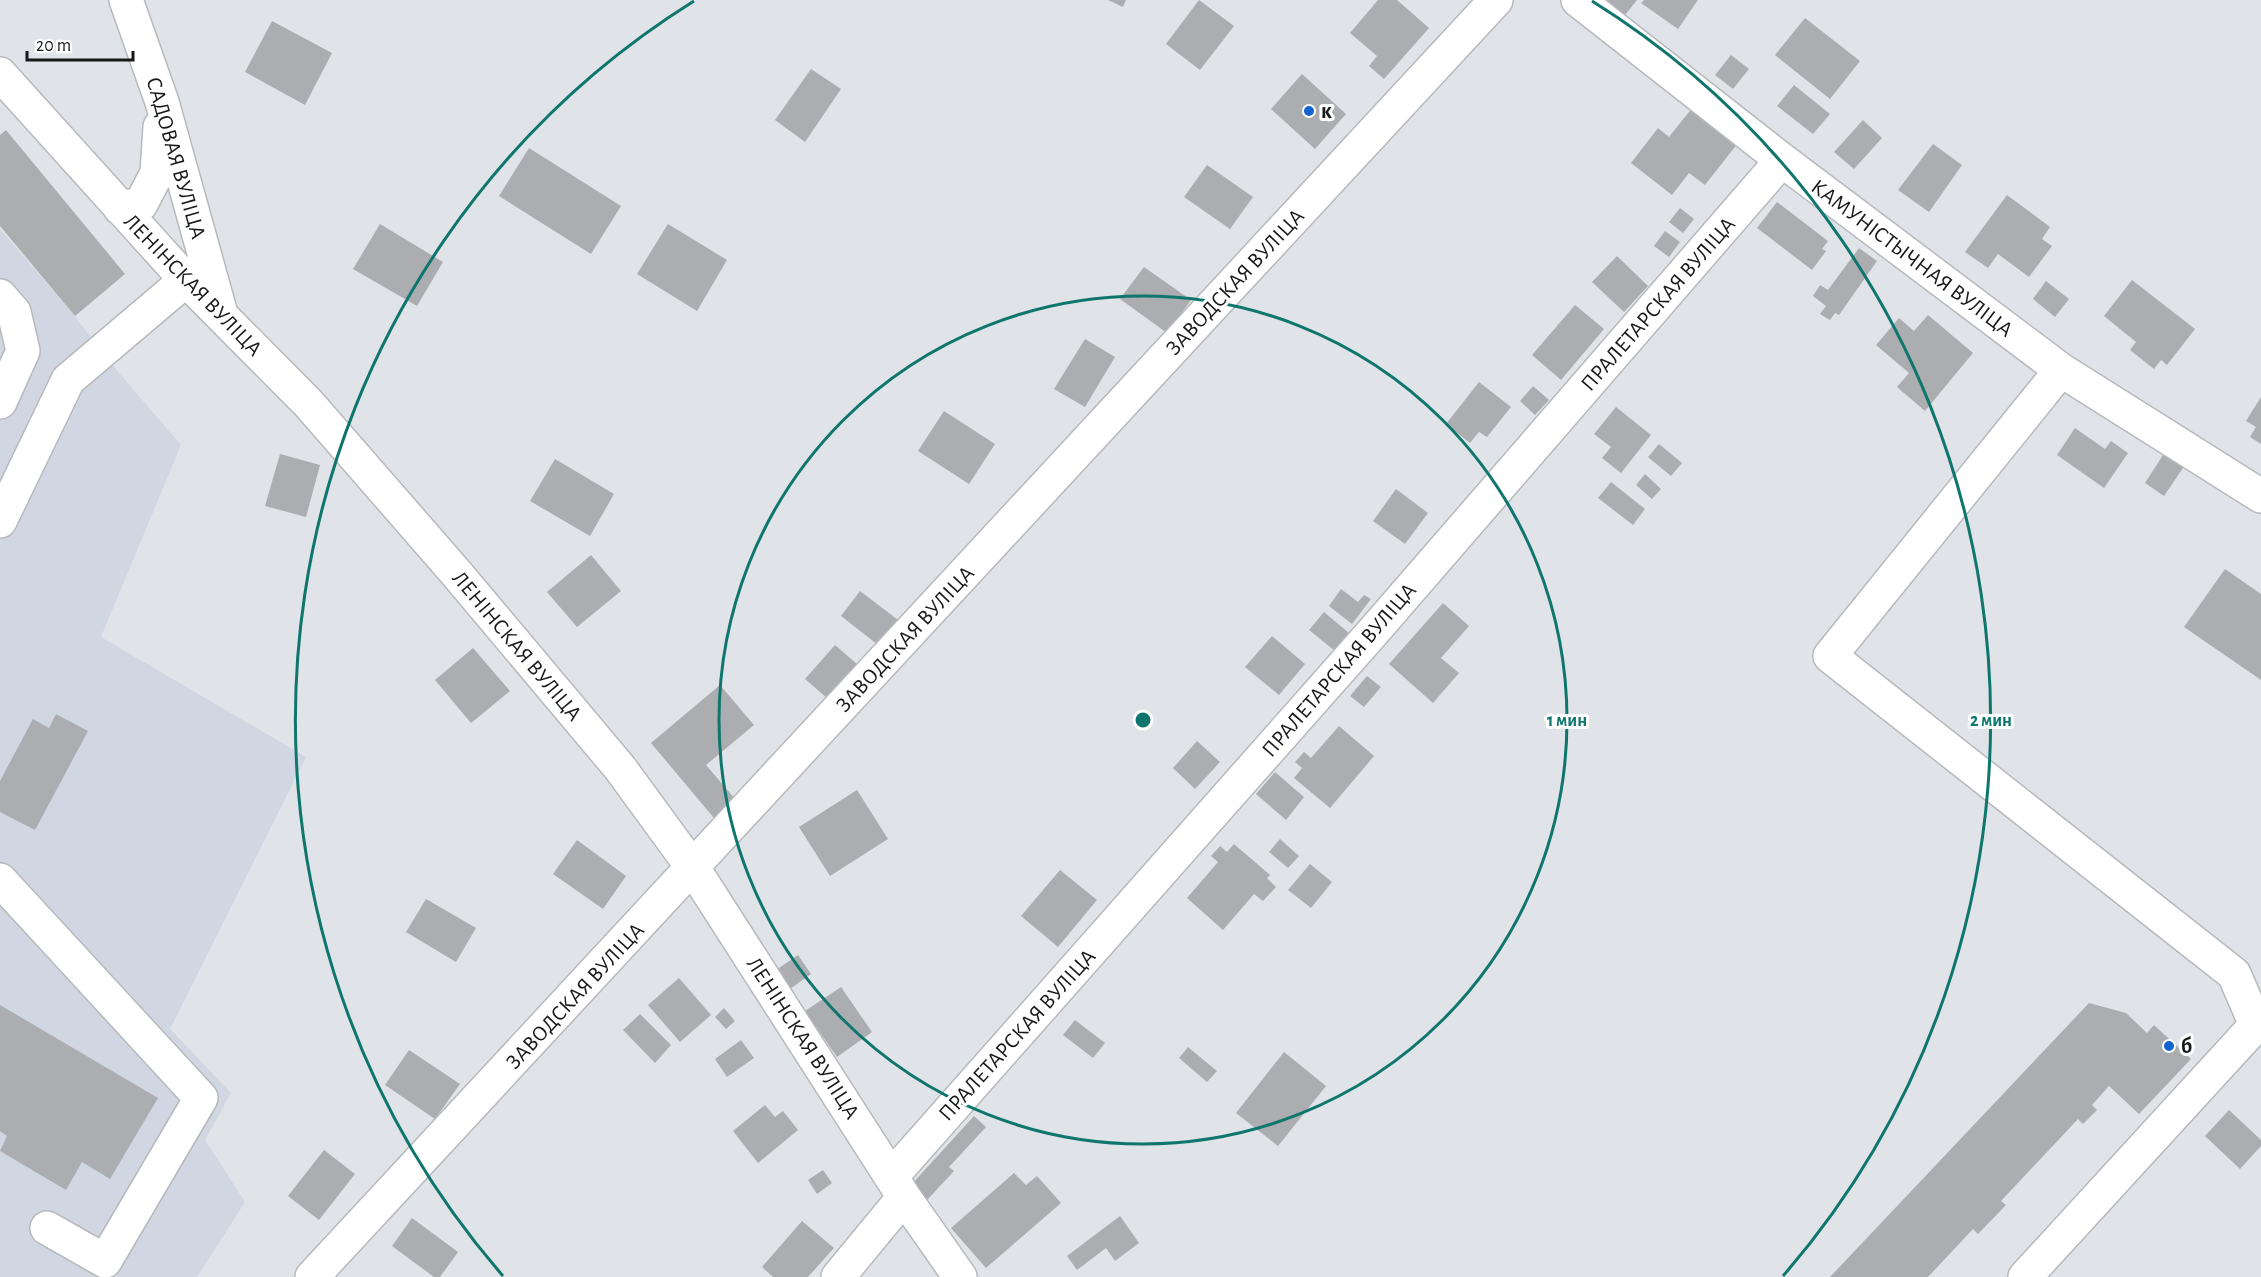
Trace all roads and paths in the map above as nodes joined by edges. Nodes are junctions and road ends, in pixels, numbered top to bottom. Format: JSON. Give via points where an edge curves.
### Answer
{"nodes":[{"id":1,"x":126,"y":0,"type":"edge"},
{"id":2,"x":1496,"y":0,"type":"edge"},
{"id":3,"x":1578,"y":0,"type":"edge"},
{"id":4,"x":0,"y":74,"type":"edge"},
{"id":5,"x":162,"y":102,"type":"junction"},
{"id":6,"x":1782,"y":160,"type":"junction"},
{"id":7,"x":120,"y":208,"type":"junction"},
{"id":8,"x":186,"y":280,"type":"junction"},
{"id":9,"x":0,"y":296,"type":"edge"},
{"id":10,"x":222,"y":317,"type":"junction"},
{"id":11,"x":2061,"y":370,"type":"junction"},
{"id":12,"x":0,"y":402,"type":"edge"},
{"id":13,"x":2261,"y":496,"type":"edge"},
{"id":14,"x":0,"y":520,"type":"edge"},
{"id":15,"x":693,"y":868,"type":"junction"},
{"id":16,"x":0,"y":880,"type":"edge"},
{"id":17,"x":2259,"y":1024,"type":"edge"},
{"id":18,"x":898,"y":1187,"type":"junction"},
{"id":19,"x":47,"y":1228,"type":"dead end"},
{"id":20,"x":312,"y":1277,"type":"edge"},
{"id":21,"x":838,"y":1277,"type":"edge"},
{"id":22,"x":960,"y":1277,"type":"edge"},
{"id":23,"x":2025,"y":1277,"type":"edge"}],
"edges":[{"from":1,"to":5,"type":"street","name":"САДОВАЯ ВУЛІЦА"},
{"from":2,"to":15,"type":"street","name":"ЗАВОДСКАЯ ВУЛІЦА"},
{"from":3,"to":6,"type":"street","name":"КАМУНІСТЫЧНАЯ ВУЛІЦА"},
{"from":4,"to":7,"type":"street","name":"ЛЕНІНСКАЯ ВУЛІЦА"},
{"from":5,"to":7,"type":"street","via":[[157,173],[141,204]]},
{"from":5,"to":10,"type":"street","name":"САДОВАЯ ВУЛІЦА"},
{"from":6,"to":11,"type":"street","name":"КАМУНІСТЫЧНАЯ ВУЛІЦА"},
{"from":6,"to":18,"type":"street","name":"ПРАЛЕТАРСКАЯ ВУЛІЦА"},
{"from":7,"to":8,"type":"street","name":"ЛЕНІНСКАЯ ВУЛІЦА"},
{"from":8,"to":10,"type":"street","name":"ЛЕНІНСКАЯ ВУЛІЦА"},
{"from":8,"to":14,"type":"street","via":[[68,380]]},
{"from":9,"to":12,"type":"street","via":[[14,312],[22,351]]},
{"from":10,"to":15,"type":"street","name":"ЛЕНІНСКАЯ ВУЛІЦА","via":[[309,404],[457,574],[620,768]]},
{"from":11,"to":13,"type":"street","name":"КАМУНІСТЫЧНАЯ ВУЛІЦА"},
{"from":11,"to":17,"type":"street","via":[[1830,656],[2234,974]]},
{"from":15,"to":18,"type":"street","name":"ЛЕНІНСКАЯ ВУЛІЦА"},
{"from":15,"to":20,"type":"street","name":"ЗАВОДСКАЯ ВУЛІЦА"},
{"from":16,"to":19,"type":"street","via":[[201,1098],[105,1261]]},
{"from":17,"to":23,"type":"street"},
{"from":18,"to":21,"type":"street","name":"ПРАЛЕТАРСКАЯ ВУЛІЦА"},
{"from":18,"to":22,"type":"street","name":"ЛЕНІНСКАЯ ВУЛІЦА"}]}
